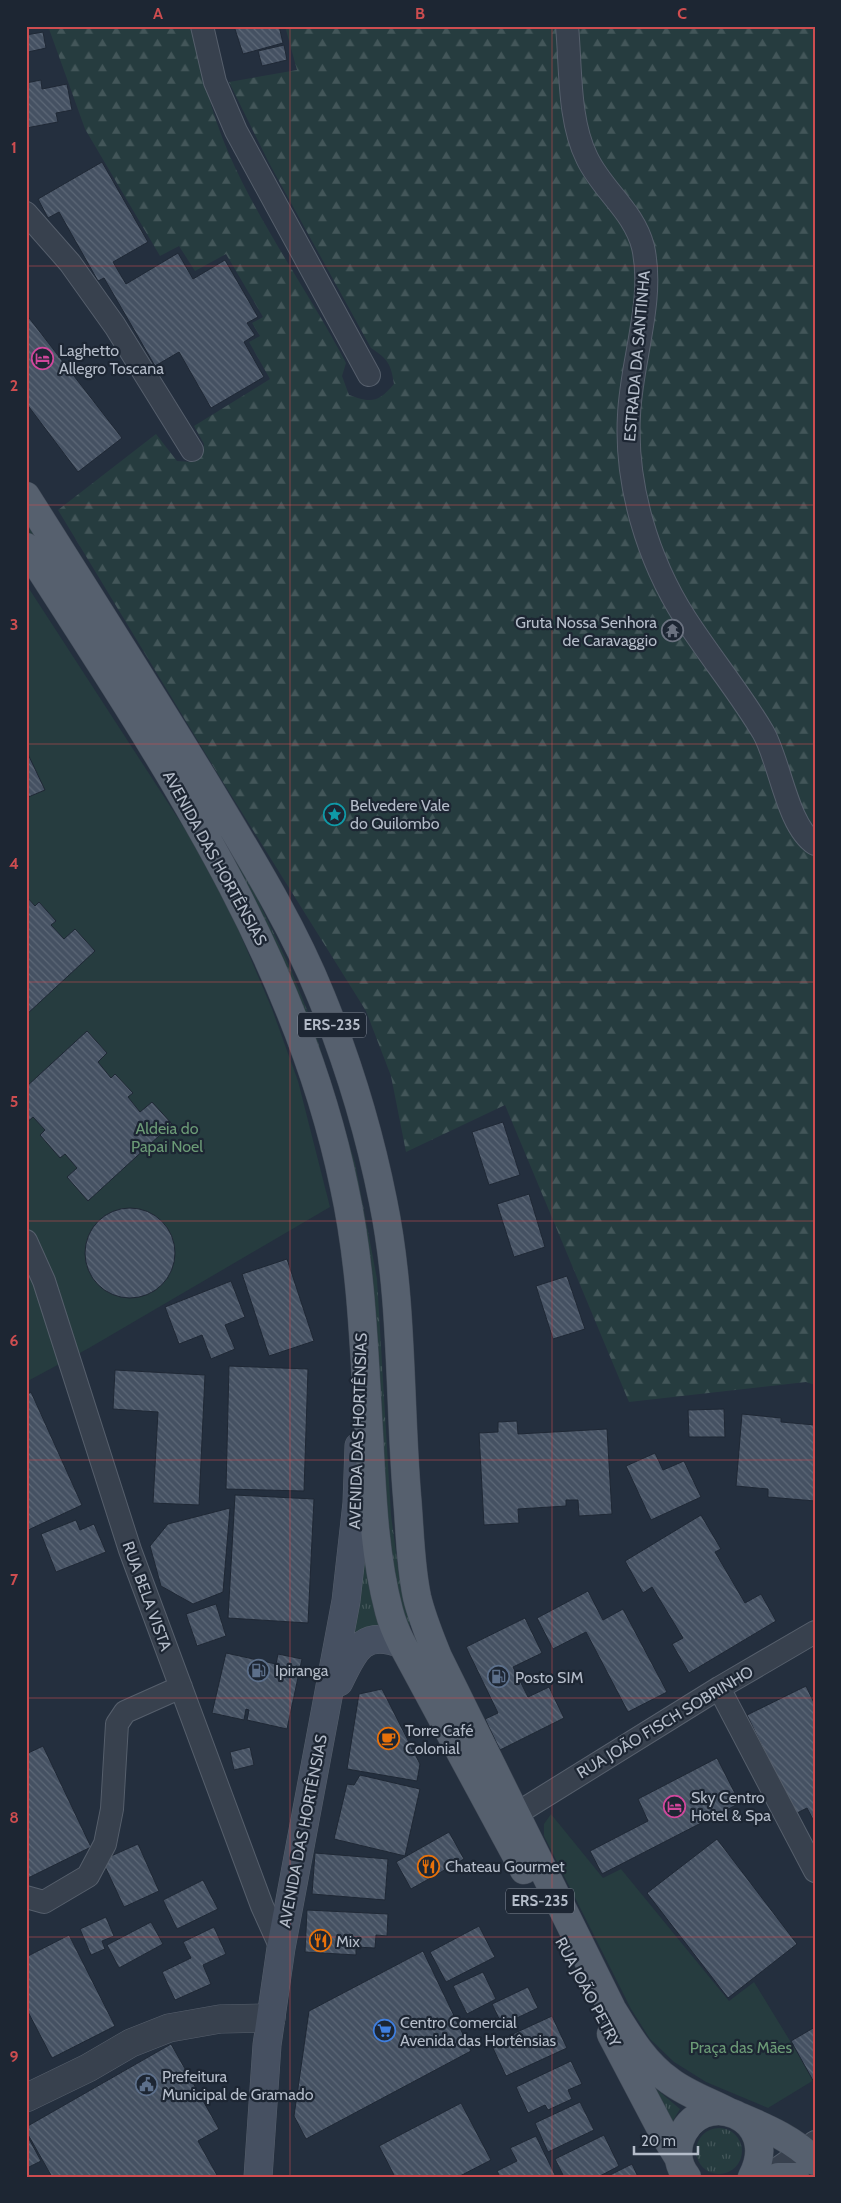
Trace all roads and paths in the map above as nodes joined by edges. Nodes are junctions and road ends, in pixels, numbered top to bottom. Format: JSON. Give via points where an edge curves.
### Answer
{"nodes":[{"id":1,"x":202,"y":26,"type":"edge"},
{"id":2,"x":567,"y":26,"type":"edge"},
{"id":3,"x":26,"y":213,"type":"edge"},
{"id":4,"x":369,"y":376,"type":"dead end"},
{"id":5,"x":192,"y":450,"type":"dead end"},
{"id":6,"x":26,"y":496,"type":"edge"},
{"id":7,"x":26,"y":547,"type":"edge"},
{"id":8,"x":812,"y":842,"type":"edge"},
{"id":9,"x":26,"y":1241,"type":"edge"},
{"id":10,"x":364,"y":1344,"type":"junction"},
{"id":11,"x":425,"y":1626,"type":"joint"},
{"id":12,"x":815,"y":1632,"type":"edge"},
{"id":13,"x":402,"y":1644,"type":"junction"},
{"id":14,"x":181,"y":1687,"type":"junction"},
{"id":15,"x":719,"y":1688,"type":"junction"},
{"id":16,"x":325,"y":1713,"type":"junction"},
{"id":17,"x":516,"y":1814,"type":"junction"},
{"id":18,"x":815,"y":1870,"type":"edge"},
{"id":19,"x":26,"y":1897,"type":"edge"},
{"id":20,"x":281,"y":1948,"type":"junction"},
{"id":21,"x":271,"y":2018,"type":"junction"},
{"id":22,"x":26,"y":2098,"type":"edge"},
{"id":23,"x":735,"y":2115,"type":"junction"},
{"id":24,"x":811,"y":2151,"type":"edge"},
{"id":25,"x":683,"y":2167,"type":"edge"},
{"id":26,"x":258,"y":2177,"type":"edge"},
{"id":27,"x":752,"y":2177,"type":"edge"},
{"id":28,"x":766,"y":2177,"type":"edge"},
{"id":29,"x":778,"y":2177,"type":"edge"},
{"id":30,"x":795,"y":2177,"type":"edge"}],
"edges":[{"from":1,"to":4,"type":"street","via":[[215,82],[236,131]]},
{"from":2,"to":8,"type":"street","name":"ESTRADA DA SANTINHA","via":[[570,82],[586,156],[594,171],[621,203],[643,246],[646,268],[643,316],[629,414],[629,463],[642,522],[665,582],[684,616],[763,732],[791,808]]},
{"from":3,"to":5,"type":"street","via":[[70,263],[115,326]]},
{"from":6,"to":11,"type":"main road","name":"AVENIDA DAS HORTÊNSIAS","number":"ERS-235","via":[[154,697],[260,873],[321,995],[350,1075],[383,1201],[393,1261],[412,1561]]},
{"from":7,"to":10,"type":"main road","name":"AVENIDA DAS HORTÊNSIAS","number":"ERS-235","via":[[168,771],[220,859],[266,952],[322,1100],[342,1178],[357,1260]]},
{"from":9,"to":14,"type":"street","name":"RUA BELA VISTA","via":[[44,1281],[130,1550]]},
{"from":10,"to":13,"type":"main road","name":"RUA JOÃO PETRY","via":[[380,1565],[389,1613]]},
{"from":10,"to":16,"type":"main road","name":"AVENIDA DAS HORTÊNSIAS","via":[[357,1503],[346,1601]]},
{"from":11,"to":17,"type":"main road","name":"RUA JOÃO PETRY","number":"ERS-235"},
{"from":12,"to":15,"type":"street","name":"RUA JOÃO FISCH SOBRINHO"},
{"from":13,"to":16,"type":"main road","via":[[378,1638],[366,1641],[358,1648]]},
{"from":13,"to":25,"type":"main road","name":"RUA JOÃO PETRY","number":"ERS-235"},
{"from":14,"to":19,"type":"street","via":[[125,1712],[117,1724],[112,1809],[105,1844],[88,1876],[44,1902]]},
{"from":14,"to":20,"type":"street","name":"RUA BELA VISTA","via":[[262,1906]]},
{"from":15,"to":17,"type":"street","name":"RUA JOÃO FISCH SOBRINHO"},
{"from":15,"to":18,"type":"street"},
{"from":16,"to":20,"type":"main road","name":"AVENIDA DAS HORTÊNSIAS"},
{"from":17,"to":23,"type":"main road","name":"RUA JOÃO PETRY","number":"ERS-235","via":[[629,2038],[670,2082]]},
{"from":20,"to":21,"type":"main road","name":"AVENIDA DAS HORTÊNSIAS"},
{"from":21,"to":22,"type":"street","via":[[220,2019],[169,2028],[131,2043]]},
{"from":21,"to":26,"type":"main road","name":"AVENIDA DAS HORTÊNSIAS"},
{"from":23,"to":24,"type":"main road","name":"RUA JOÃO PETRY"},
{"from":23,"to":25,"type":"main road","via":[[716,2111],[703,2114],[692,2122],[683,2132],[679,2145]]},
{"from":23,"to":27,"type":"main road","via":[[751,2126],[757,2138],[760,2152]]},
{"from":24,"to":28,"type":"street"},
{"from":29,"to":30,"type":"main road"}]}
